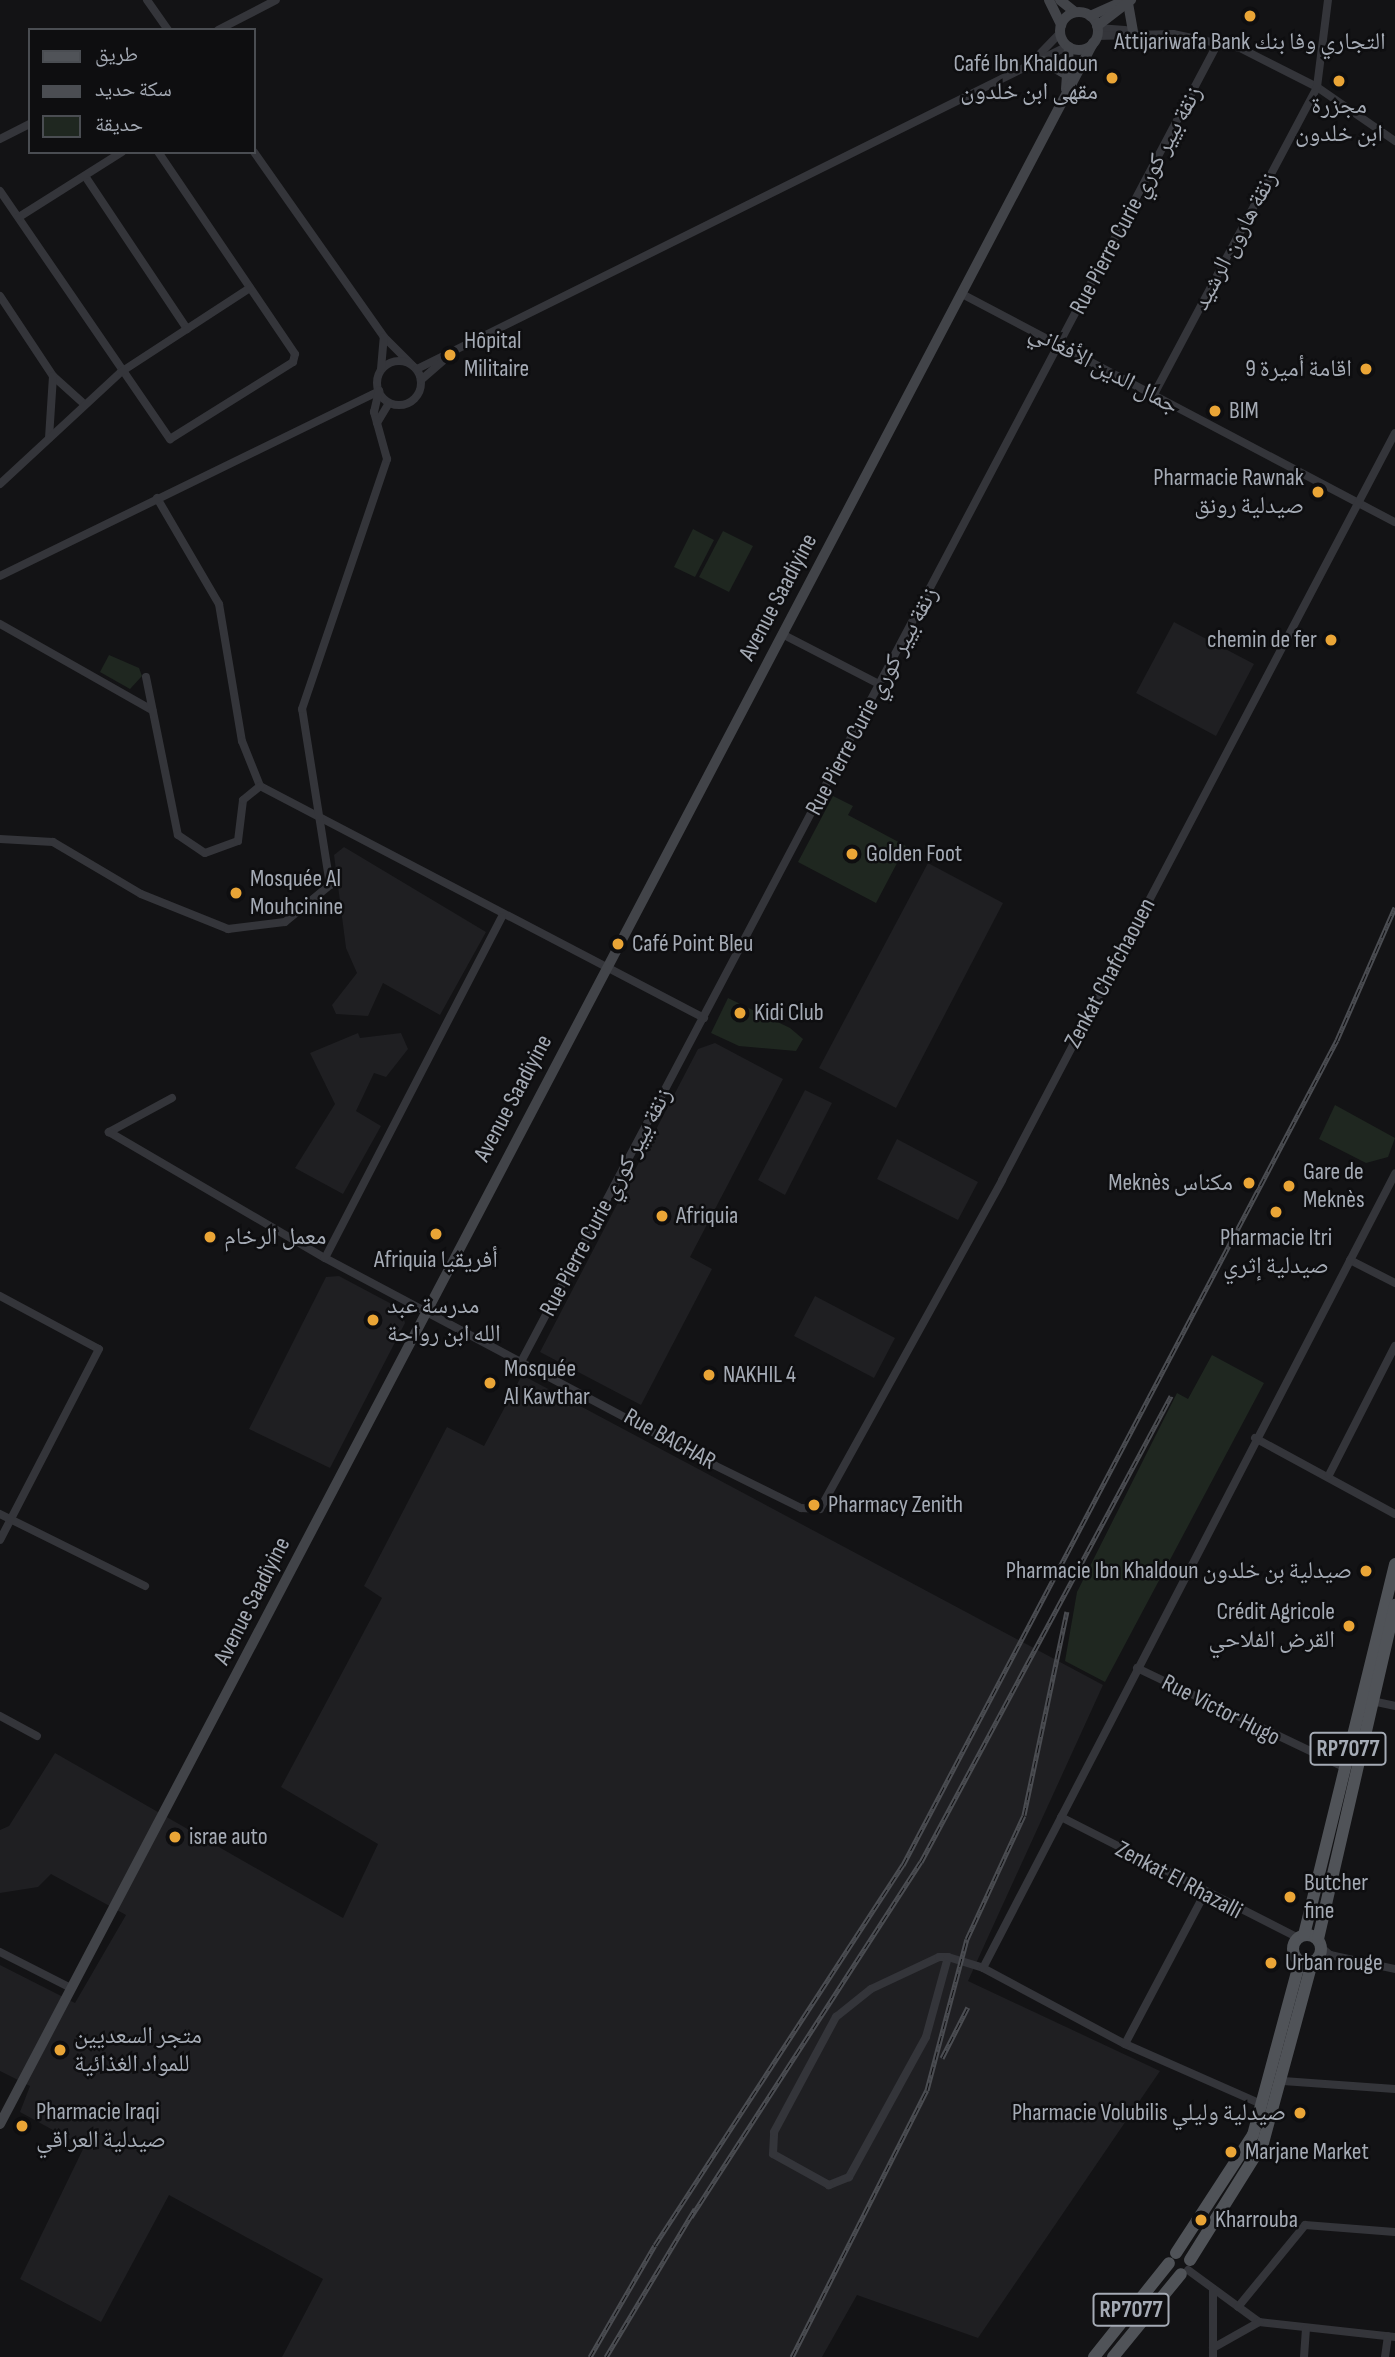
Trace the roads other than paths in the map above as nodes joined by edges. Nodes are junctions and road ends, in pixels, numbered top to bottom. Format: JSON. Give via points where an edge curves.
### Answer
{"nodes":[{"id":1,"x":147,"y":0,"type":"edge"},
{"id":2,"x":276,"y":0,"type":"edge"},
{"id":3,"x":1049,"y":0,"type":"edge"},
{"id":4,"x":1060,"y":0,"type":"edge"},
{"id":5,"x":1328,"y":0,"type":"edge"},
{"id":6,"x":1128,"y":1,"type":"edge"},
{"id":7,"x":1075,"y":12,"type":"junction"},
{"id":8,"x":1090,"y":16,"type":"junction"},
{"id":9,"x":167,"y":28,"type":"edge"},
{"id":10,"x":222,"y":28,"type":"edge"},
{"id":11,"x":1061,"y":29,"type":"junction"},
{"id":12,"x":1136,"y":32,"type":"junction"},
{"id":13,"x":1096,"y":33,"type":"junction"},
{"id":14,"x":1219,"y":41,"type":"junction"},
{"id":15,"x":1069,"y":46,"type":"junction"},
{"id":16,"x":1037,"y":62,"type":"junction"},
{"id":17,"x":1067,"y":75,"type":"junction"},
{"id":18,"x":1317,"y":87,"type":"junction"},
{"id":19,"x":1066,"y":93,"type":"junction"},
{"id":20,"x":28,"y":125,"type":"edge"},
{"id":21,"x":0,"y":139,"type":"edge"},
{"id":22,"x":1395,"y":141,"type":"edge"},
{"id":23,"x":119,"y":154,"type":"edge"},
{"id":24,"x":159,"y":154,"type":"edge"},
{"id":25,"x":255,"y":154,"type":"edge"},
{"id":26,"x":85,"y":176,"type":"junction"},
{"id":27,"x":0,"y":191,"type":"edge"},
{"id":28,"x":19,"y":217,"type":"junction"},
{"id":29,"x":250,"y":288,"type":"junction"},
{"id":30,"x":962,"y":293,"type":"junction"},
{"id":31,"x":0,"y":296,"type":"edge"},
{"id":32,"x":187,"y":329,"type":"junction"},
{"id":33,"x":384,"y":337,"type":"junction"},
{"id":34,"x":1060,"y":346,"type":"junction"},
{"id":35,"x":450,"y":355,"type":"junction"},
{"id":36,"x":414,"y":367,"type":"junction"},
{"id":37,"x":121,"y":372,"type":"junction"},
{"id":38,"x":379,"y":375,"type":"junction"},
{"id":39,"x":52,"y":376,"type":"junction"},
{"id":40,"x":421,"y":380,"type":"junction"},
{"id":41,"x":379,"y":391,"type":"junction"},
{"id":42,"x":1153,"y":396,"type":"junction"},
{"id":43,"x":83,"y":403,"type":"junction"},
{"id":44,"x":389,"y":403,"type":"junction"},
{"id":45,"x":377,"y":422,"type":"junction"},
{"id":46,"x":1395,"y":433,"type":"edge"},
{"id":47,"x":49,"y":438,"type":"junction"},
{"id":48,"x":0,"y":484,"type":"edge"},
{"id":49,"x":157,"y":498,"type":"junction"},
{"id":50,"x":1358,"y":502,"type":"junction"},
{"id":51,"x":1395,"y":522,"type":"edge"},
{"id":52,"x":0,"y":576,"type":"edge"},
{"id":53,"x":0,"y":624,"type":"edge"},
{"id":54,"x":782,"y":634,"type":"junction"},
{"id":55,"x":146,"y":677,"type":"dead end"},
{"id":56,"x":879,"y":684,"type":"junction"},
{"id":57,"x":152,"y":710,"type":"junction"},
{"id":58,"x":260,"y":786,"type":"junction"},
{"id":59,"x":321,"y":821,"type":"junction"},
{"id":60,"x":0,"y":839,"type":"edge"},
{"id":61,"x":502,"y":917,"type":"junction"},
{"id":62,"x":605,"y":970,"type":"junction"},
{"id":63,"x":704,"y":1018,"type":"junction"},
{"id":64,"x":172,"y":1098,"type":"dead end"},
{"id":65,"x":1395,"y":1174,"type":"edge"},
{"id":66,"x":1391,"y":1192,"type":"edge"},
{"id":67,"x":325,"y":1258,"type":"junction"},
{"id":68,"x":1350,"y":1261,"type":"junction"},
{"id":69,"x":1395,"y":1283,"type":"edge"},
{"id":70,"x":0,"y":1296,"type":"edge"},
{"id":71,"x":425,"y":1310,"type":"junction"},
{"id":72,"x":1395,"y":1346,"type":"edge"},
{"id":73,"x":522,"y":1360,"type":"junction"},
{"id":74,"x":1255,"y":1438,"type":"junction"},
{"id":75,"x":1329,"y":1475,"type":"junction"},
{"id":76,"x":820,"y":1509,"type":"joint"},
{"id":77,"x":0,"y":1514,"type":"edge"},
{"id":78,"x":1395,"y":1514,"type":"edge"},
{"id":79,"x":10,"y":1520,"type":"junction"},
{"id":80,"x":0,"y":1540,"type":"edge"},
{"id":81,"x":1395,"y":1564,"type":"edge"},
{"id":82,"x":145,"y":1586,"type":"dead end"},
{"id":83,"x":1395,"y":1605,"type":"edge"},
{"id":84,"x":1137,"y":1668,"type":"junction"},
{"id":85,"x":1372,"y":1701,"type":"junction"},
{"id":86,"x":1395,"y":1706,"type":"edge"},
{"id":87,"x":0,"y":1716,"type":"edge"},
{"id":88,"x":37,"y":1736,"type":"dead end"},
{"id":89,"x":1344,"y":1767,"type":"junction"},
{"id":90,"x":1061,"y":1817,"type":"junction"},
{"id":91,"x":1205,"y":1893,"type":"junction"},
{"id":92,"x":1301,"y":1937,"type":"junction"},
{"id":93,"x":0,"y":1952,"type":"edge"},
{"id":94,"x":1317,"y":1954,"type":"junction"},
{"id":95,"x":948,"y":1957,"type":"junction"},
{"id":96,"x":983,"y":1968,"type":"junction"},
{"id":97,"x":1395,"y":1969,"type":"edge"},
{"id":98,"x":71,"y":1989,"type":"junction"},
{"id":99,"x":1125,"y":2044,"type":"junction"},
{"id":100,"x":1283,"y":2081,"type":"junction"},
{"id":101,"x":1395,"y":2089,"type":"edge"},
{"id":102,"x":1263,"y":2105,"type":"junction"},
{"id":103,"x":0,"y":2124,"type":"edge"},
{"id":104,"x":1395,"y":2232,"type":"edge"},
{"id":105,"x":1172,"y":2258,"type":"junction"},
{"id":106,"x":1186,"y":2268,"type":"junction"},
{"id":107,"x":1213,"y":2289,"type":"junction"},
{"id":108,"x":1238,"y":2307,"type":"junction"},
{"id":109,"x":1259,"y":2322,"type":"junction"},
{"id":110,"x":1306,"y":2329,"type":"junction"},
{"id":111,"x":1391,"y":2337,"type":"edge"},
{"id":112,"x":1213,"y":2353,"type":"edge"},
{"id":113,"x":1094,"y":2357,"type":"edge"},
{"id":114,"x":1113,"y":2357,"type":"edge"},
{"id":115,"x":1304,"y":2357,"type":"edge"},
{"id":116,"x":1385,"y":2357,"type":"edge"}],
"edges":[{"from":1,"to":9,"type":"street"},
{"from":2,"to":10,"type":"street"},
{"from":3,"to":11,"type":"main road"},
{"from":4,"to":7,"type":"main road"},
{"from":5,"to":18,"type":"street"},
{"from":6,"to":8,"type":"main road"},
{"from":6,"to":12,"type":"main road"},
{"from":6,"to":13,"type":"main road"},
{"from":7,"to":8,"type":"main road"},
{"from":7,"to":11,"type":"main road"},
{"from":8,"to":13,"type":"main road"},
{"from":11,"to":15,"type":"main road"},
{"from":11,"to":16,"type":"street"},
{"from":12,"to":13,"type":"street"},
{"from":12,"to":14,"type":"street"},
{"from":13,"to":15,"type":"main road"},
{"from":13,"to":19,"type":"main road","name":"Avenue Saadiyine"},
{"from":14,"to":18,"type":"street"},
{"from":14,"to":34,"type":"street","name":"Rue Pierre Curie زنقة بيير كوري"},
{"from":15,"to":16,"type":"street"},
{"from":15,"to":17,"type":"main road","name":"Avenue Saadiyine"},
{"from":16,"to":17,"type":"main road"},
{"from":16,"to":35,"type":"street"},
{"from":17,"to":19,"type":"main road","name":"Avenue Saadiyine"},
{"from":18,"to":22,"type":"street"},
{"from":18,"to":42,"type":"street","name":"زنقة هارون الرشيد"},
{"from":19,"to":30,"type":"main road","name":"Avenue Saadiyine"},
{"from":20,"to":21,"type":"street"},
{"from":23,"to":26,"type":"street"},
{"from":24,"to":29,"type":"street"},
{"from":25,"to":33,"type":"street"},
{"from":26,"to":28,"type":"street"},
{"from":26,"to":32,"type":"street"},
{"from":27,"to":28,"type":"street"},
{"from":28,"to":37,"type":"street"},
{"from":29,"to":32,"type":"street"},
{"from":29,"to":37,"type":"street","via":[[295,359],[226,407],[166,438]]},
{"from":30,"to":34,"type":"street","name":"جمال الدين الأفغاني"},
{"from":30,"to":54,"type":"main road","name":"Avenue Saadiyine"},
{"from":31,"to":39,"type":"street"},
{"from":32,"to":37,"type":"street"},
{"from":33,"to":36,"type":"street"},
{"from":33,"to":38,"type":"street"},
{"from":34,"to":42,"type":"street","name":"جمال الدين الأفغاني"},
{"from":34,"to":56,"type":"street","name":"Rue Pierre Curie زنقة بيير كوري"},
{"from":35,"to":36,"type":"street"},
{"from":35,"to":40,"type":"street"},
{"from":36,"to":38,"type":"street","via":[[395,361]]},
{"from":36,"to":40,"type":"street"},
{"from":37,"to":43,"type":"street"},
{"from":38,"to":41,"type":"street"},
{"from":39,"to":43,"type":"street"},
{"from":39,"to":47,"type":"street"},
{"from":40,"to":44,"type":"street","via":[[412,401]]},
{"from":41,"to":44,"type":"street"},
{"from":41,"to":45,"type":"street"},
{"from":41,"to":49,"type":"street"},
{"from":42,"to":50,"type":"street","name":"جمال الدين الأفغاني"},
{"from":43,"to":47,"type":"street"},
{"from":44,"to":45,"type":"street"},
{"from":45,"to":59,"type":"street","via":[[387,450],[384,467],[302,709]]},
{"from":46,"to":50,"type":"street","name":"Zenkat Chafchaouen"},
{"from":47,"to":48,"type":"street"},
{"from":49,"to":52,"type":"street"},
{"from":49,"to":58,"type":"street","via":[[219,604],[242,741]]},
{"from":50,"to":51,"type":"street","name":"جمال الدين الأفغاني"},
{"from":50,"to":76,"type":"street","name":"Zenkat Chafchaouen","via":[[1007,1171]]},
{"from":53,"to":57,"type":"street"},
{"from":54,"to":56,"type":"street"},
{"from":54,"to":62,"type":"main road","name":"Avenue Saadiyine"},
{"from":55,"to":57,"type":"street"},
{"from":56,"to":63,"type":"street","name":"Rue Pierre Curie زنقة بيير كوري"},
{"from":57,"to":58,"type":"street","via":[[178,835],[205,853],[238,841],[243,800]]},
{"from":58,"to":59,"type":"street"},
{"from":59,"to":60,"type":"street","via":[[330,885],[285,922],[252,931],[202,922],[53,842]]},
{"from":59,"to":61,"type":"street"},
{"from":61,"to":62,"type":"street"},
{"from":61,"to":67,"type":"street"},
{"from":62,"to":63,"type":"street"},
{"from":62,"to":71,"type":"main road","name":"Avenue Saadiyine"},
{"from":63,"to":73,"type":"street","name":"Rue Pierre Curie زنقة بيير كوري"},
{"from":64,"to":67,"type":"street","name":"Rue BACHAR","via":[[108,1132]]},
{"from":65,"to":66,"type":"street"},
{"from":66,"to":68,"type":"street"},
{"from":67,"to":71,"type":"street","name":"Rue BACHAR"},
{"from":68,"to":69,"type":"street"},
{"from":68,"to":74,"type":"street"},
{"from":70,"to":79,"type":"street","via":[[99,1349]]},
{"from":71,"to":73,"type":"street","name":"Rue BACHAR"},
{"from":71,"to":98,"type":"main road","name":"Avenue Saadiyine"},
{"from":72,"to":75,"type":"street"},
{"from":73,"to":76,"type":"street","name":"Rue BACHAR","via":[[776,1496]]},
{"from":74,"to":75,"type":"street"},
{"from":74,"to":84,"type":"street"},
{"from":75,"to":78,"type":"street"},
{"from":77,"to":79,"type":"street"},
{"from":79,"to":80,"type":"street"},
{"from":79,"to":82,"type":"street"},
{"from":81,"to":89,"type":"main road","number":"RP7077"},
{"from":83,"to":85,"type":"main road","number":"RP7077"},
{"from":84,"to":89,"type":"street","name":"Rue Victor Hugo"},
{"from":84,"to":90,"type":"street"},
{"from":85,"to":86,"type":"street"},
{"from":85,"to":94,"type":"main road","number":"RP7077"},
{"from":87,"to":88,"type":"street"},
{"from":89,"to":92,"type":"main road","number":"RP7077"},
{"from":90,"to":91,"type":"street","name":"Zenkat El Rhazalli"},
{"from":90,"to":96,"type":"street"},
{"from":91,"to":92,"type":"street","name":"Zenkat El Rhazalli"},
{"from":91,"to":99,"type":"street"},
{"from":92,"to":94,"type":"main road"},
{"from":92,"to":94,"type":"main road","number":"RP7077","via":[[1293,1949]]},
{"from":93,"to":98,"type":"street"},
{"from":94,"to":97,"type":"street"},
{"from":94,"to":100,"type":"main road","number":"RP7077"},
{"from":94,"to":102,"type":"main road","number":"RP7077"},
{"from":95,"to":95,"type":"street","via":[[928,1961],[842,2010],[774,2132],[773,2154],[829,2185],[849,2177],[926,2036]]},
{"from":95,"to":96,"type":"street"},
{"from":96,"to":99,"type":"street"},
{"from":98,"to":103,"type":"main road","name":"Avenue Saadiyine"},
{"from":99,"to":102,"type":"street"},
{"from":100,"to":101,"type":"street"},
{"from":100,"to":106,"type":"main road","number":"RP7077","via":[[1254,2160]]},
{"from":102,"to":105,"type":"main road","number":"RP7077","via":[[1237,2164]]},
{"from":104,"to":108,"type":"street","via":[[1305,2225]]},
{"from":105,"to":106,"type":"main road","number":"RP7077"},
{"from":105,"to":106,"type":"main road"},
{"from":105,"to":113,"type":"main road","number":"RP7077"},
{"from":106,"to":107,"type":"street"},
{"from":106,"to":114,"type":"main road","number":"RP7077"},
{"from":107,"to":108,"type":"street"},
{"from":107,"to":112,"type":"street"},
{"from":108,"to":109,"type":"street"},
{"from":109,"to":110,"type":"street"},
{"from":109,"to":112,"type":"street"},
{"from":110,"to":111,"type":"street"},
{"from":110,"to":115,"type":"street"},
{"from":111,"to":116,"type":"street"}]}
